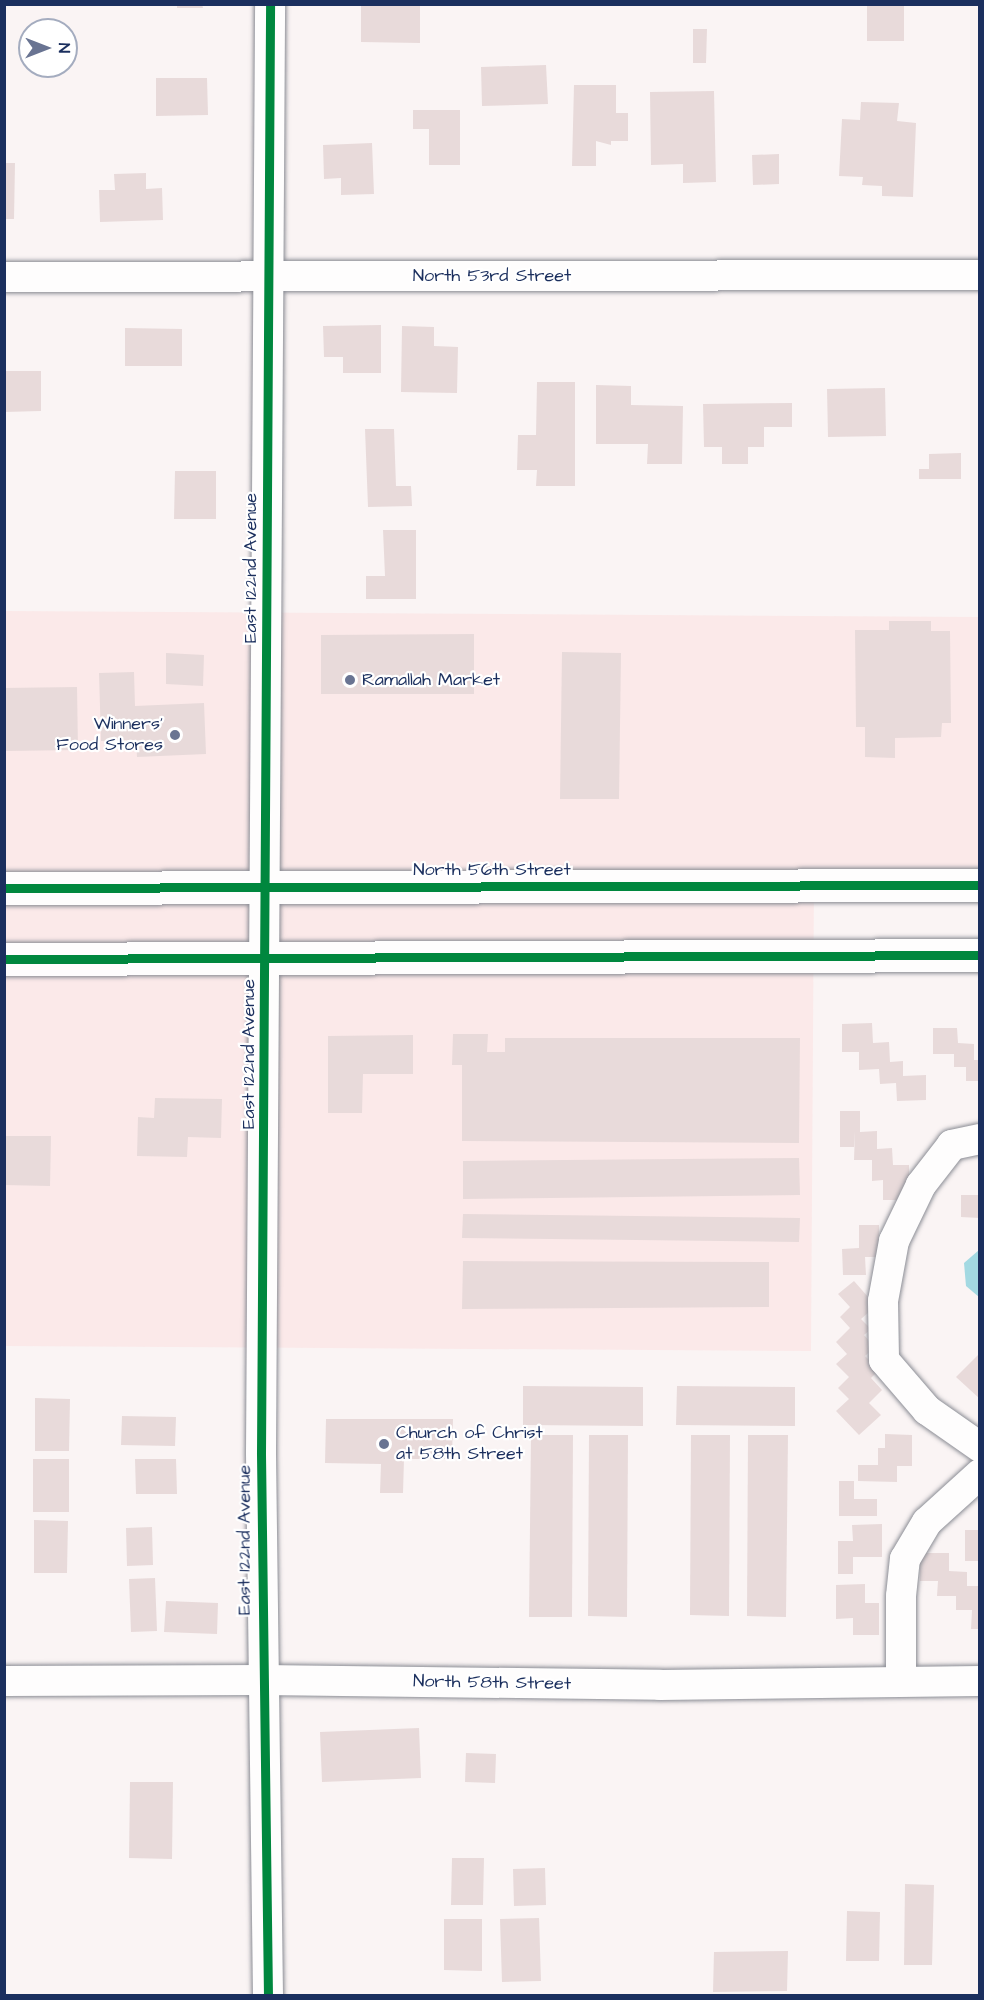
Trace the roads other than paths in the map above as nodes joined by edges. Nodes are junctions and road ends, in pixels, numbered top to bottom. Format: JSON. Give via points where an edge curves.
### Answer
{"nodes":[{"id":1,"x":270,"y":4,"type":"edge"},
{"id":2,"x":980,"y":275,"type":"edge"},
{"id":3,"x":4,"y":277,"type":"edge"},
{"id":4,"x":269,"y":277,"type":"junction"},
{"id":5,"x":980,"y":885,"type":"edge"},
{"id":6,"x":267,"y":887,"type":"junction"},
{"id":7,"x":4,"y":888,"type":"edge"},
{"id":8,"x":980,"y":955,"type":"edge"},
{"id":9,"x":266,"y":956,"type":"junction"},
{"id":10,"x":4,"y":959,"type":"edge"},
{"id":11,"x":980,"y":1139,"type":"edge"},
{"id":12,"x":980,"y":1447,"type":"edge"},
{"id":13,"x":980,"y":1474,"type":"edge"},
{"id":14,"x":263,"y":1680,"type":"junction"},
{"id":15,"x":901,"y":1680,"type":"junction"},
{"id":16,"x":4,"y":1681,"type":"edge"},
{"id":17,"x":980,"y":1681,"type":"edge"},
{"id":18,"x":268,"y":1995,"type":"edge"}],
"edges":[{"from":1,"to":4,"type":"street","name":"East 122nd Avenue"},
{"from":2,"to":4,"type":"street","name":"North 53rd Street"},
{"from":3,"to":4,"type":"street","name":"North 53rd Street"},
{"from":4,"to":6,"type":"street","name":"East 122nd Avenue"},
{"from":5,"to":6,"type":"main road","name":"North 56th Street"},
{"from":6,"to":7,"type":"main road","name":"North 56th Street"},
{"from":6,"to":9,"type":"street","name":"East 122nd Avenue"},
{"from":8,"to":9,"type":"main road"},
{"from":9,"to":10,"type":"main road"},
{"from":9,"to":14,"type":"street","name":"East 122nd Avenue"},
{"from":11,"to":12,"type":"street","via":[[952,1145],[921,1185],[894,1241],[883,1300],[884,1360],[927,1410]]},
{"from":13,"to":15,"type":"street","via":[[927,1522],[906,1559],[901,1596]]},
{"from":14,"to":15,"type":"street","name":"North 58th Street","via":[[660,1685]]},
{"from":14,"to":16,"type":"street","name":"North 58th Street"},
{"from":14,"to":18,"type":"street","name":"East 122nd Avenue"},
{"from":15,"to":17,"type":"street","name":"North 58th Street"}]}
